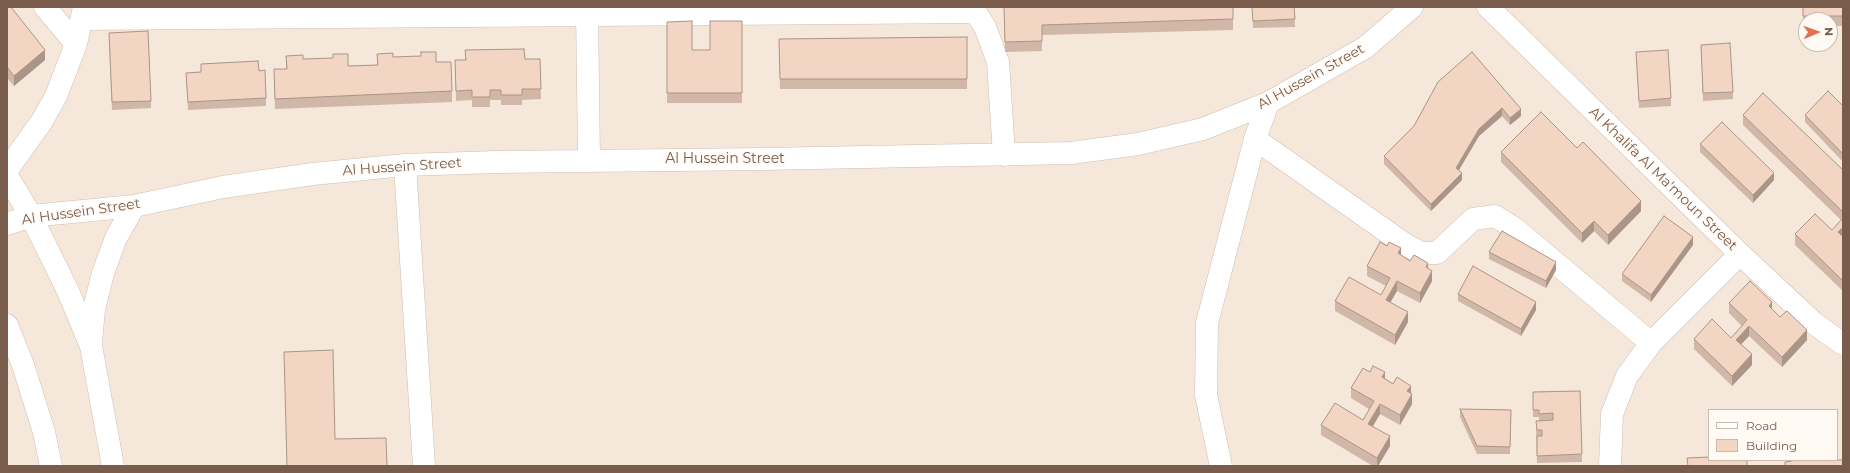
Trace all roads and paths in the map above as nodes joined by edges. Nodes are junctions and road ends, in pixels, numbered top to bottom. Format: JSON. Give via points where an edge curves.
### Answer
{"nodes":[{"id":1,"x":45,"y":7,"type":"edge"},
{"id":2,"x":1412,"y":7,"type":"edge"},
{"id":3,"x":1488,"y":7,"type":"edge"},
{"id":4,"x":974,"y":9,"type":"edge"},
{"id":5,"x":587,"y":11,"type":"edge"},
{"id":6,"x":83,"y":13,"type":"edge"},
{"id":7,"x":76,"y":44,"type":"junction"},
{"id":8,"x":1268,"y":103,"type":"junction"},
{"id":9,"x":1255,"y":139,"type":"junction"},
{"id":10,"x":1004,"y":155,"type":"junction"},
{"id":11,"x":589,"y":160,"type":"junction"},
{"id":12,"x":405,"y":165,"type":"junction"},
{"id":13,"x":7,"y":170,"type":"edge"},
{"id":14,"x":7,"y":176,"type":"edge"},
{"id":15,"x":134,"y":206,"type":"junction"},
{"id":16,"x":31,"y":216,"type":"junction"},
{"id":17,"x":7,"y":224,"type":"edge"},
{"id":18,"x":1740,"y":254,"type":"junction"},
{"id":19,"x":7,"y":325,"type":"edge"},
{"id":20,"x":1651,"y":343,"type":"junction"},
{"id":21,"x":1843,"y":344,"type":"edge"},
{"id":22,"x":91,"y":346,"type":"junction"},
{"id":23,"x":51,"y":466,"type":"edge"},
{"id":24,"x":113,"y":466,"type":"edge"},
{"id":25,"x":424,"y":466,"type":"edge"},
{"id":26,"x":1221,"y":466,"type":"edge"},
{"id":27,"x":1610,"y":466,"type":"edge"}],
"edges":[{"from":1,"to":7,"type":"street"},
{"from":2,"to":8,"type":"street","name":"Al Hussein Street","via":[[1366,46]]},
{"from":3,"to":18,"type":"street","name":"Al Khalifa Al Ma'moun Street"},
{"from":4,"to":5,"type":"street"},
{"from":4,"to":10,"type":"street","via":[[990,38],[998,62]]},
{"from":5,"to":6,"type":"street"},
{"from":5,"to":11,"type":"street"},
{"from":6,"to":7,"type":"street"},
{"from":7,"to":13,"type":"street","via":[[56,96],[42,121]]},
{"from":8,"to":9,"type":"street"},
{"from":8,"to":10,"type":"street","name":"Al Hussein Street","via":[[1203,129],[1138,144],[1071,153]]},
{"from":9,"to":20,"type":"street","via":[[1421,253],[1438,253],[1473,218],[1495,216],[1514,228]]},
{"from":9,"to":26,"type":"street","via":[[1207,323],[1206,395]]},
{"from":10,"to":11,"type":"street","name":"Al Hussein Street"},
{"from":11,"to":12,"type":"street","name":"Al Hussein Street"},
{"from":12,"to":15,"type":"street","name":"Al Hussein Street","via":[[313,174],[230,186]]},
{"from":12,"to":25,"type":"street"},
{"from":14,"to":16,"type":"street"},
{"from":15,"to":16,"type":"street","name":"Al Hussein Street"},
{"from":15,"to":22,"type":"street","via":[[116,238],[103,273],[94,309]]},
{"from":16,"to":17,"type":"street","name":"Al Hussein Street"},
{"from":16,"to":22,"type":"street","via":[[68,291]]},
{"from":18,"to":20,"type":"street"},
{"from":18,"to":21,"type":"street","name":"Al Khalifa Al Ma'moun Street","via":[[1815,324]]},
{"from":19,"to":23,"type":"street","via":[[44,432]]},
{"from":20,"to":27,"type":"street","via":[[1627,376],[1612,414]]},
{"from":22,"to":24,"type":"street"}]}
